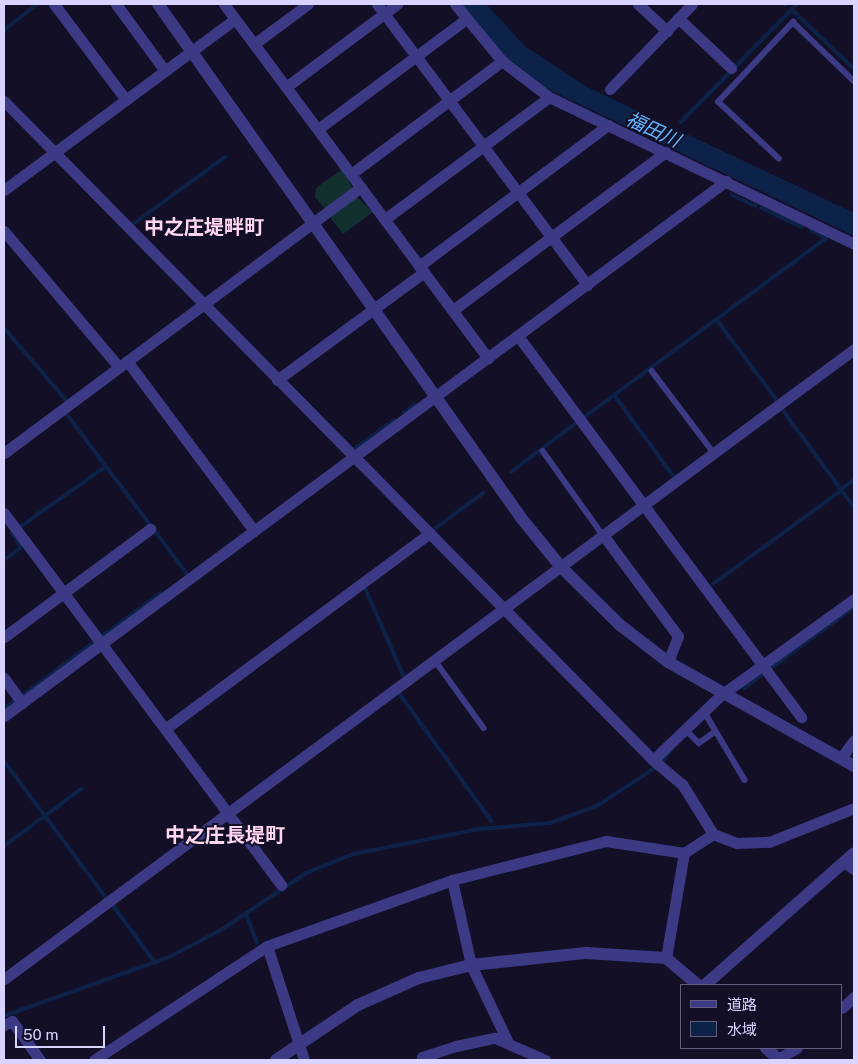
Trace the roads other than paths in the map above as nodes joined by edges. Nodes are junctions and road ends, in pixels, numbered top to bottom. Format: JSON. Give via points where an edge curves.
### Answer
{"nodes":[{"id":1,"x":54,"y":4,"type":"edge"},
{"id":2,"x":116,"y":4,"type":"edge"},
{"id":3,"x":158,"y":4,"type":"edge"},
{"id":4,"x":224,"y":4,"type":"edge"},
{"id":5,"x":308,"y":4,"type":"edge"},
{"id":6,"x":377,"y":4,"type":"edge"},
{"id":7,"x":397,"y":4,"type":"edge"},
{"id":8,"x":455,"y":4,"type":"edge"},
{"id":9,"x":638,"y":4,"type":"edge"},
{"id":10,"x":692,"y":4,"type":"edge"},
{"id":11,"x":384,"y":14,"type":"junction"},
{"id":12,"x":678,"y":18,"type":"junction"},
{"id":13,"x":235,"y":19,"type":"junction"},
{"id":14,"x":466,"y":20,"type":"junction"},
{"id":15,"x":667,"y":31,"type":"junction"},
{"id":16,"x":254,"y":44,"type":"junction"},
{"id":17,"x":192,"y":51,"type":"junction"},
{"id":18,"x":416,"y":56,"type":"junction"},
{"id":19,"x":502,"y":62,"type":"junction"},
{"id":20,"x":731,"y":68,"type":"dead end"},
{"id":21,"x":165,"y":71,"type":"junction"},
{"id":22,"x":854,"y":81,"type":"edge"},
{"id":23,"x":286,"y":87,"type":"junction"},
{"id":24,"x":610,"y":90,"type":"dead end"},
{"id":25,"x":549,"y":97,"type":"junction"},
{"id":26,"x":126,"y":100,"type":"junction"},
{"id":27,"x":449,"y":101,"type":"junction"},
{"id":28,"x":4,"y":102,"type":"edge"},
{"id":29,"x":608,"y":125,"type":"junction"},
{"id":30,"x":318,"y":130,"type":"junction"},
{"id":31,"x":483,"y":146,"type":"junction"},
{"id":32,"x":666,"y":152,"type":"junction"},
{"id":33,"x":54,"y":153,"type":"junction"},
{"id":34,"x":779,"y":159,"type":"dead end"},
{"id":35,"x":351,"y":174,"type":"junction"},
{"id":36,"x":726,"y":181,"type":"junction"},
{"id":37,"x":361,"y":188,"type":"junction"},
{"id":38,"x":4,"y":190,"type":"edge"},
{"id":39,"x":518,"y":192,"type":"junction"},
{"id":40,"x":385,"y":219,"type":"junction"},
{"id":41,"x":314,"y":223,"type":"junction"},
{"id":42,"x":4,"y":231,"type":"edge"},
{"id":43,"x":551,"y":238,"type":"junction"},
{"id":44,"x":854,"y":243,"type":"edge"},
{"id":45,"x":422,"y":269,"type":"junction"},
{"id":46,"x":586,"y":285,"type":"junction"},
{"id":47,"x":203,"y":305,"type":"junction"},
{"id":48,"x":374,"y":308,"type":"junction"},
{"id":49,"x":453,"y":310,"type":"junction"},
{"id":50,"x":518,"y":336,"type":"junction"},
{"id":51,"x":854,"y":349,"type":"edge"},
{"id":52,"x":488,"y":358,"type":"junction"},
{"id":53,"x":123,"y":364,"type":"junction"},
{"id":54,"x":652,"y":371,"type":"dead end"},
{"id":55,"x":277,"y":380,"type":"junction"},
{"id":56,"x":436,"y":397,"type":"junction"},
{"id":57,"x":543,"y":451,"type":"dead end"},
{"id":58,"x":4,"y":452,"type":"edge"},
{"id":59,"x":714,"y":453,"type":"junction"},
{"id":60,"x":354,"y":458,"type":"junction"},
{"id":61,"x":643,"y":506,"type":"junction"},
{"id":62,"x":4,"y":513,"type":"edge"},
{"id":63,"x":150,"y":529,"type":"dead end"},
{"id":64,"x":254,"y":531,"type":"junction"},
{"id":65,"x":429,"y":534,"type":"junction"},
{"id":66,"x":603,"y":535,"type":"junction"},
{"id":67,"x":561,"y":567,"type":"junction"},
{"id":68,"x":63,"y":593,"type":"junction"},
{"id":69,"x":854,"y":599,"type":"edge"},
{"id":70,"x":504,"y":609,"type":"junction"},
{"id":71,"x":4,"y":637,"type":"edge"},
{"id":72,"x":101,"y":644,"type":"junction"},
{"id":73,"x":434,"y":659,"type":"junction"},
{"id":74,"x":668,"y":662,"type":"junction"},
{"id":75,"x":761,"y":665,"type":"junction"},
{"id":76,"x":4,"y":678,"type":"edge"},
{"id":77,"x":721,"y":695,"type":"junction"},
{"id":78,"x":22,"y":703,"type":"junction"},
{"id":79,"x":703,"y":710,"type":"junction"},
{"id":80,"x":4,"y":716,"type":"edge"},
{"id":81,"x":800,"y":717,"type":"dead end"},
{"id":82,"x":484,"y":728,"type":"dead end"},
{"id":83,"x":683,"y":728,"type":"junction"},
{"id":84,"x":165,"y":729,"type":"junction"},
{"id":85,"x":715,"y":732,"type":"junction"},
{"id":86,"x":854,"y":740,"type":"edge"},
{"id":87,"x":841,"y":758,"type":"junction"},
{"id":88,"x":653,"y":760,"type":"junction"},
{"id":89,"x":854,"y":766,"type":"edge"},
{"id":90,"x":746,"y":780,"type":"dead end"},
{"id":91,"x":854,"y":808,"type":"edge"},
{"id":92,"x":227,"y":813,"type":"junction"},
{"id":93,"x":714,"y":834,"type":"junction"},
{"id":94,"x":684,"y":853,"type":"junction"},
{"id":95,"x":851,"y":861,"type":"edge"},
{"id":96,"x":452,"y":880,"type":"junction"},
{"id":97,"x":281,"y":885,"type":"dead end"},
{"id":98,"x":267,"y":946,"type":"junction"},
{"id":99,"x":666,"y":958,"type":"junction"},
{"id":100,"x":472,"y":965,"type":"junction"},
{"id":101,"x":4,"y":979,"type":"edge"},
{"id":102,"x":697,"y":984,"type":"edge"},
{"id":103,"x":706,"y":984,"type":"edge"},
{"id":104,"x":854,"y":999,"type":"edge"},
{"id":105,"x":843,"y":1007,"type":"edge"},
{"id":106,"x":4,"y":1025,"type":"edge"},
{"id":107,"x":507,"y":1040,"type":"junction"},
{"id":108,"x":299,"y":1045,"type":"junction"},
{"id":109,"x":767,"y":1049,"type":"edge"},
{"id":110,"x":795,"y":1049,"type":"edge"},
{"id":111,"x":40,"y":1060,"type":"edge"},
{"id":112,"x":94,"y":1060,"type":"edge"},
{"id":113,"x":276,"y":1060,"type":"edge"},
{"id":114,"x":304,"y":1060,"type":"edge"},
{"id":115,"x":423,"y":1060,"type":"edge"},
{"id":116,"x":544,"y":1060,"type":"edge"},
{"id":117,"x":778,"y":1060,"type":"edge"}],
"edges":[{"from":1,"to":26,"type":"street"},
{"from":2,"to":21,"type":"street"},
{"from":3,"to":17,"type":"street"},
{"from":4,"to":13,"type":"street"},
{"from":5,"to":16,"type":"street"},
{"from":6,"to":11,"type":"street"},
{"from":7,"to":11,"type":"street"},
{"from":8,"to":14,"type":"street"},
{"from":9,"to":15,"type":"street"},
{"from":10,"to":12,"type":"street"},
{"from":11,"to":18,"type":"street"},
{"from":11,"to":23,"type":"street"},
{"from":12,"to":15,"type":"street"},
{"from":12,"to":20,"type":"street"},
{"from":13,"to":16,"type":"street"},
{"from":13,"to":17,"type":"street"},
{"from":14,"to":18,"type":"street"},
{"from":14,"to":19,"type":"street"},
{"from":15,"to":24,"type":"street"},
{"from":16,"to":23,"type":"street"},
{"from":17,"to":21,"type":"street"},
{"from":17,"to":41,"type":"street"},
{"from":18,"to":27,"type":"street"},
{"from":18,"to":30,"type":"street"},
{"from":19,"to":25,"type":"street"},
{"from":19,"to":27,"type":"street"},
{"from":21,"to":26,"type":"street"},
{"from":22,"to":34,"type":"lane","via":[[793,22],[718,102]]},
{"from":23,"to":30,"type":"street"},
{"from":25,"to":29,"type":"street"},
{"from":25,"to":31,"type":"street"},
{"from":26,"to":33,"type":"street"},
{"from":27,"to":31,"type":"street"},
{"from":27,"to":35,"type":"street"},
{"from":28,"to":33,"type":"street"},
{"from":29,"to":32,"type":"street"},
{"from":29,"to":39,"type":"street"},
{"from":30,"to":35,"type":"street"},
{"from":31,"to":39,"type":"street"},
{"from":31,"to":40,"type":"street"},
{"from":32,"to":36,"type":"street"},
{"from":32,"to":43,"type":"street"},
{"from":33,"to":38,"type":"street"},
{"from":33,"to":47,"type":"street"},
{"from":35,"to":37,"type":"street"},
{"from":36,"to":44,"type":"street"},
{"from":36,"to":46,"type":"street"},
{"from":37,"to":40,"type":"street"},
{"from":37,"to":41,"type":"street"},
{"from":39,"to":43,"type":"street"},
{"from":39,"to":45,"type":"street"},
{"from":40,"to":45,"type":"street"},
{"from":41,"to":47,"type":"street"},
{"from":41,"to":48,"type":"street"},
{"from":42,"to":53,"type":"street"},
{"from":43,"to":46,"type":"street"},
{"from":43,"to":49,"type":"street"},
{"from":45,"to":48,"type":"street"},
{"from":45,"to":49,"type":"street"},
{"from":46,"to":50,"type":"street"},
{"from":47,"to":53,"type":"street"},
{"from":47,"to":55,"type":"street"},
{"from":48,"to":55,"type":"street"},
{"from":48,"to":56,"type":"street"},
{"from":49,"to":52,"type":"street"},
{"from":50,"to":52,"type":"street"},
{"from":50,"to":61,"type":"street"},
{"from":51,"to":59,"type":"street"},
{"from":52,"to":56,"type":"street"},
{"from":53,"to":58,"type":"street"},
{"from":53,"to":64,"type":"street"},
{"from":54,"to":59,"type":"lane"},
{"from":55,"to":60,"type":"street"},
{"from":56,"to":60,"type":"street"},
{"from":56,"to":67,"type":"street"},
{"from":57,"to":66,"type":"lane"},
{"from":59,"to":61,"type":"street"},
{"from":60,"to":64,"type":"street"},
{"from":60,"to":65,"type":"street"},
{"from":61,"to":66,"type":"street"},
{"from":61,"to":75,"type":"street"},
{"from":62,"to":68,"type":"street"},
{"from":63,"to":68,"type":"street"},
{"from":64,"to":72,"type":"street"},
{"from":65,"to":70,"type":"street"},
{"from":65,"to":84,"type":"street"},
{"from":66,"to":67,"type":"street"},
{"from":66,"to":74,"type":"street","via":[[678,636]]},
{"from":67,"to":70,"type":"street"},
{"from":67,"to":74,"type":"street","via":[[620,625]]},
{"from":68,"to":71,"type":"street"},
{"from":68,"to":72,"type":"street"},
{"from":69,"to":75,"type":"street"},
{"from":70,"to":73,"type":"street"},
{"from":70,"to":88,"type":"street"},
{"from":72,"to":78,"type":"street"},
{"from":72,"to":84,"type":"street"},
{"from":73,"to":82,"type":"lane"},
{"from":73,"to":92,"type":"street"},
{"from":74,"to":77,"type":"street"},
{"from":75,"to":77,"type":"street"},
{"from":75,"to":81,"type":"street"},
{"from":76,"to":78,"type":"street"},
{"from":77,"to":79,"type":"street"},
{"from":77,"to":87,"type":"street"},
{"from":78,"to":80,"type":"street"},
{"from":79,"to":83,"type":"street"},
{"from":79,"to":85,"type":"lane"},
{"from":83,"to":85,"type":"lane","via":[[699,743]]},
{"from":83,"to":88,"type":"street"},
{"from":84,"to":92,"type":"street"},
{"from":85,"to":90,"type":"lane"},
{"from":86,"to":87,"type":"street"},
{"from":87,"to":89,"type":"street"},
{"from":88,"to":93,"type":"street","via":[[690,793]]},
{"from":91,"to":93,"type":"street","via":[[768,842],[736,844]]},
{"from":92,"to":97,"type":"street"},
{"from":92,"to":101,"type":"street"},
{"from":93,"to":94,"type":"street"},
{"from":94,"to":96,"type":"street","via":[[606,841]]},
{"from":94,"to":99,"type":"street"},
{"from":95,"to":103,"type":"street"},
{"from":96,"to":98,"type":"street"},
{"from":96,"to":100,"type":"street"},
{"from":98,"to":108,"type":"street"},
{"from":98,"to":112,"type":"street"},
{"from":99,"to":100,"type":"street","via":[[586,953]]},
{"from":99,"to":102,"type":"street"},
{"from":100,"to":107,"type":"street"},
{"from":100,"to":108,"type":"street","via":[[420,978],[358,1005]]},
{"from":104,"to":105,"type":"street"},
{"from":106,"to":111,"type":"street","via":[[12,1021]]},
{"from":107,"to":115,"type":"street","via":[[456,1046],[422,1056]]},
{"from":107,"to":116,"type":"street"},
{"from":108,"to":113,"type":"street"},
{"from":108,"to":114,"type":"street"},
{"from":109,"to":117,"type":"street"},
{"from":110,"to":117,"type":"street"}]}
